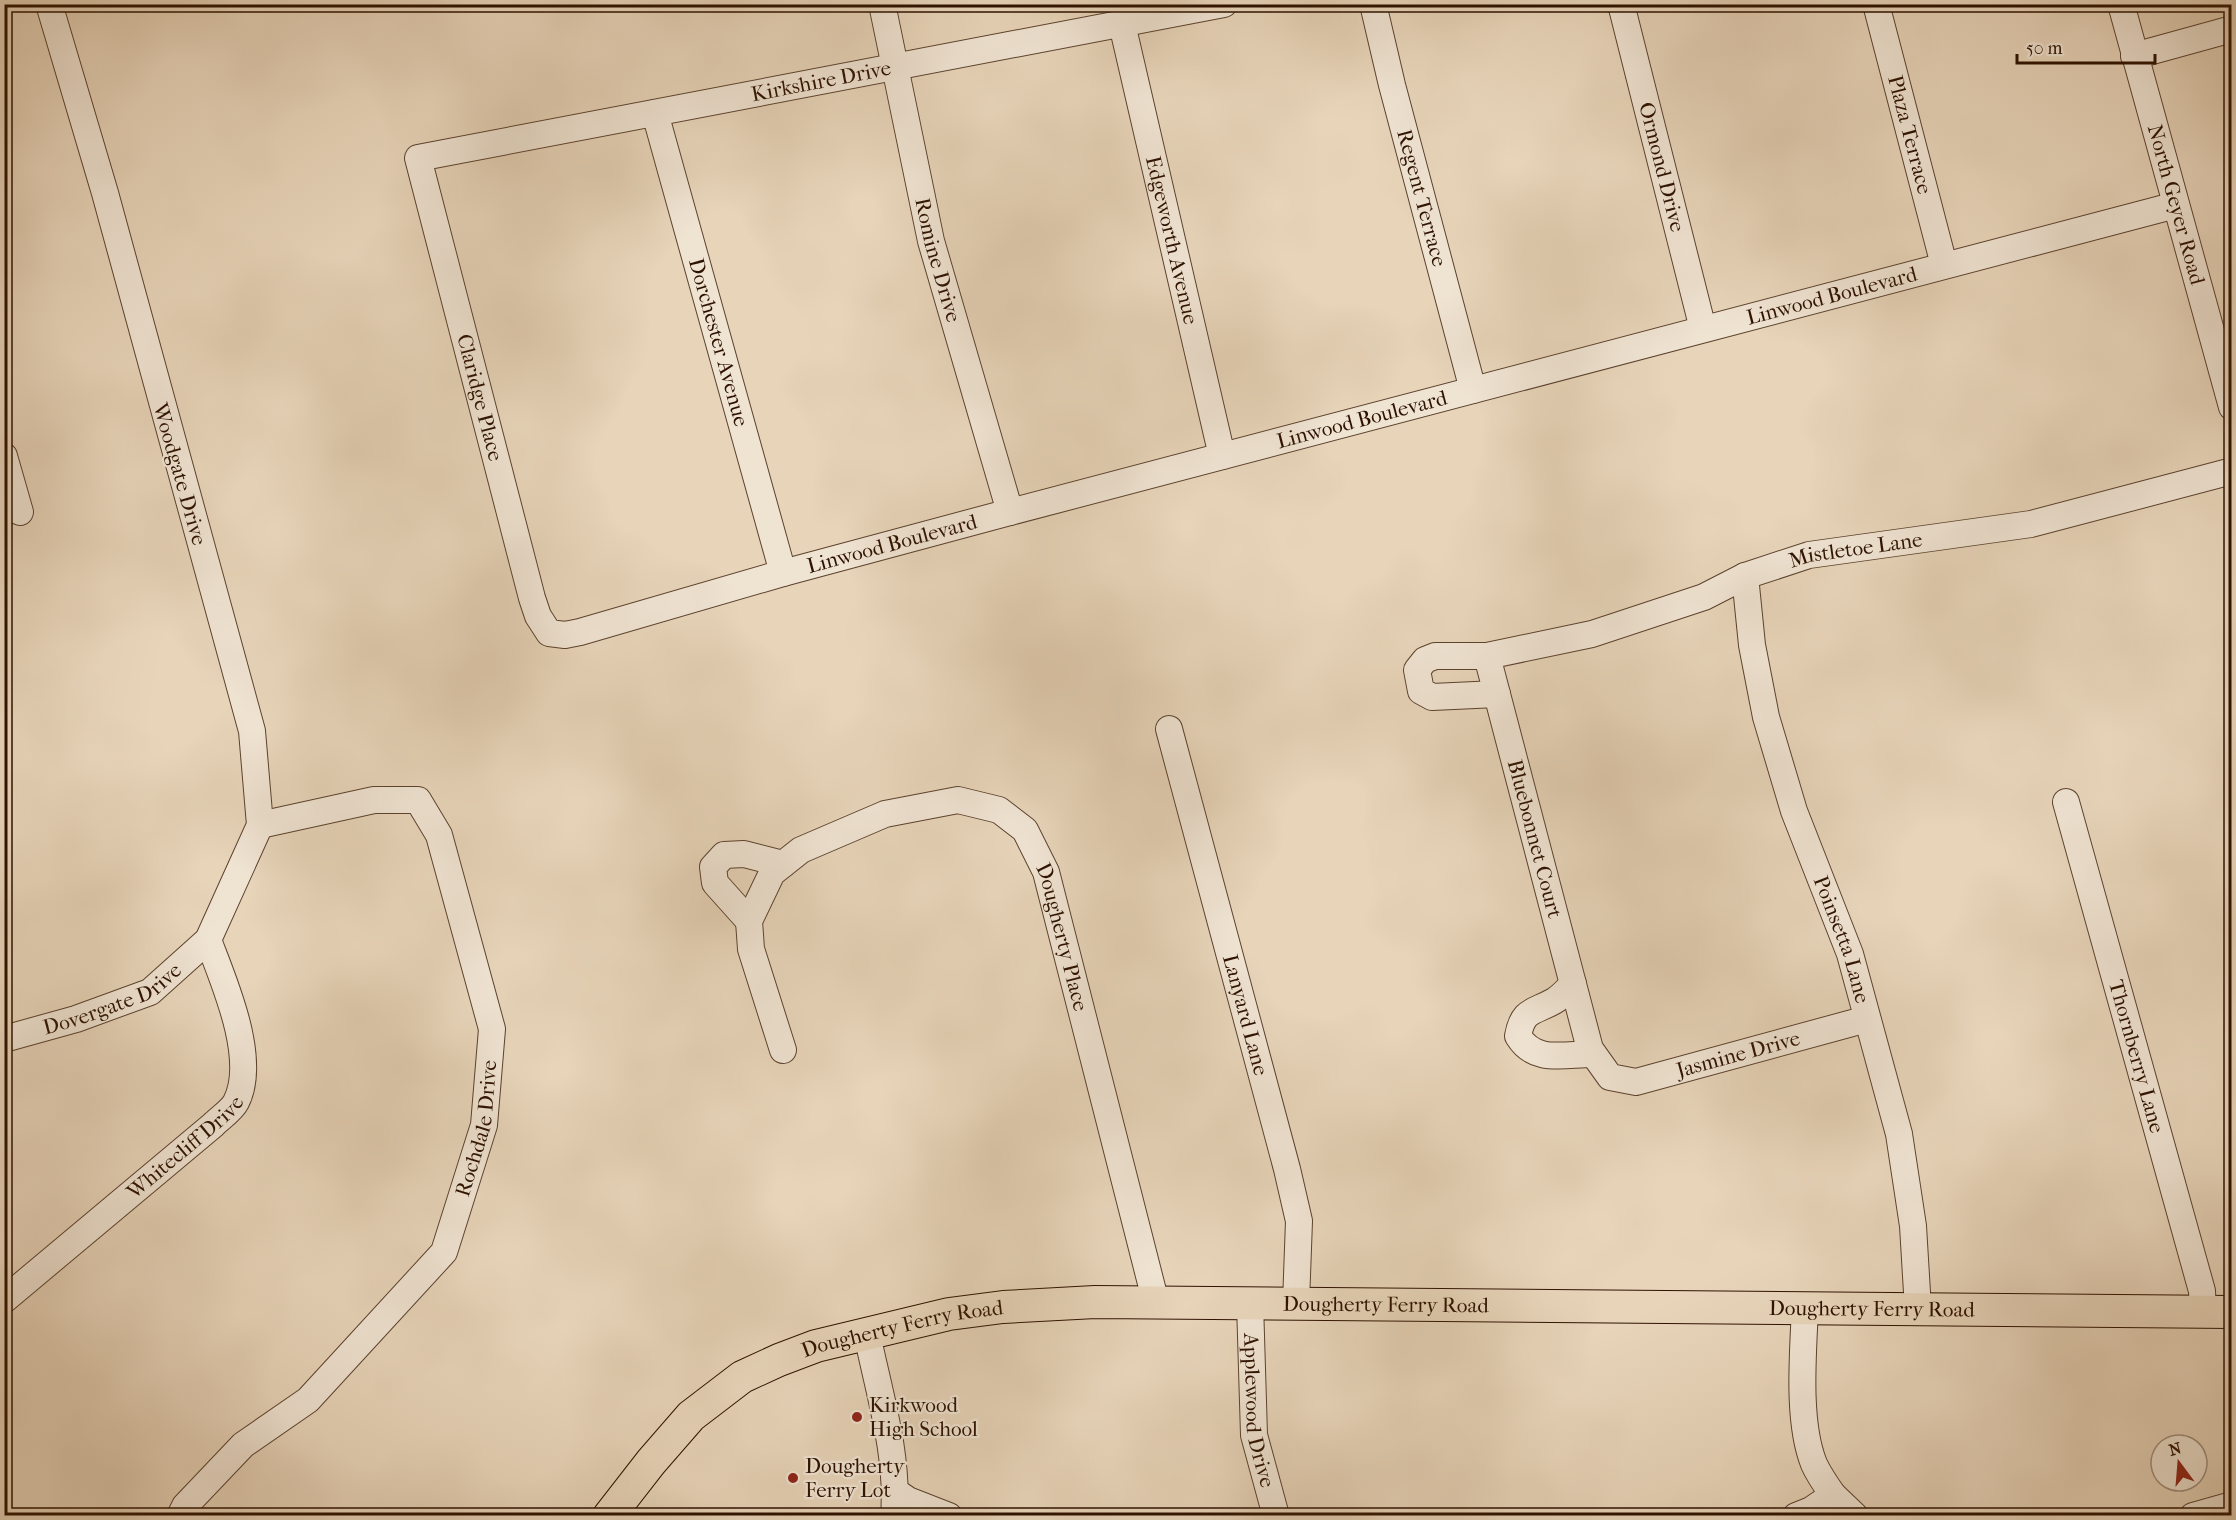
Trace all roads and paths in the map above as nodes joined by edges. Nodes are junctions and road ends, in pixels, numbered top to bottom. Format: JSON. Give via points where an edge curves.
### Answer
{"nodes":[{"id":1,"x":49,"y":4,"type":"edge"},
{"id":2,"x":882,"y":4,"type":"edge"},
{"id":3,"x":1224,"y":4,"type":"edge"},
{"id":4,"x":1373,"y":4,"type":"edge"},
{"id":5,"x":1621,"y":4,"type":"edge"},
{"id":6,"x":1876,"y":4,"type":"edge"},
{"id":7,"x":2121,"y":4,"type":"edge"},
{"id":8,"x":1122,"y":24,"type":"junction"},
{"id":9,"x":2232,"y":29,"type":"edge"},
{"id":10,"x":2134,"y":56,"type":"junction"},
{"id":11,"x":895,"y":67,"type":"junction"},
{"id":12,"x":655,"y":113,"type":"junction"},
{"id":13,"x":418,"y":158,"type":"joint"},
{"id":14,"x":2176,"y":205,"type":"junction"},
{"id":15,"x":1944,"y":265,"type":"junction"},
{"id":16,"x":1703,"y":329,"type":"junction"},
{"id":17,"x":1473,"y":390,"type":"junction"},
{"id":18,"x":2232,"y":407,"type":"edge"},
{"id":19,"x":4,"y":456,"type":"edge"},
{"id":20,"x":1222,"y":456,"type":"junction"},
{"id":21,"x":2232,"y":471,"type":"edge"},
{"id":22,"x":20,"y":512,"type":"dead end"},
{"id":23,"x":1010,"y":512,"type":"junction"},
{"id":24,"x":783,"y":573,"type":"junction"},
{"id":25,"x":1746,"y":576,"type":"junction"},
{"id":26,"x":549,"y":633,"type":"joint"},
{"id":27,"x":1487,"y":656,"type":"junction"},
{"id":28,"x":1497,"y":694,"type":"junction"},
{"id":29,"x":1169,"y":729,"type":"dead end"},
{"id":30,"x":2066,"y":802,"type":"dead end"},
{"id":31,"x":260,"y":825,"type":"junction"},
{"id":32,"x":783,"y":864,"type":"junction"},
{"id":33,"x":749,"y":921,"type":"junction"},
{"id":34,"x":208,"y":940,"type":"junction"},
{"id":35,"x":1573,"y":984,"type":"junction"},
{"id":36,"x":1867,"y":1019,"type":"junction"},
{"id":37,"x":4,"y":1039,"type":"edge"},
{"id":38,"x":783,"y":1050,"type":"dead end"},
{"id":39,"x":1593,"y":1054,"type":"junction"},
{"id":40,"x":1610,"y":1077,"type":"joint"},
{"id":41,"x":4,"y":1300,"type":"edge"},
{"id":42,"x":1156,"y":1303,"type":"junction"},
{"id":43,"x":1250,"y":1303,"type":"junction"},
{"id":44,"x":1296,"y":1303,"type":"junction"},
{"id":45,"x":1805,"y":1308,"type":"junction"},
{"id":46,"x":1918,"y":1309,"type":"junction"},
{"id":47,"x":2217,"y":1312,"type":"edge"},
{"id":48,"x":867,"y":1334,"type":"junction"},
{"id":49,"x":1833,"y":1495,"type":"junction"},
{"id":50,"x":895,"y":1504,"type":"edge"},
{"id":51,"x":2232,"y":1505,"type":"edge"},
{"id":52,"x":180,"y":1515,"type":"edge"},
{"id":53,"x":609,"y":1515,"type":"edge"},
{"id":54,"x":949,"y":1515,"type":"edge"},
{"id":55,"x":1276,"y":1515,"type":"edge"},
{"id":56,"x":1796,"y":1515,"type":"edge"},
{"id":57,"x":1855,"y":1515,"type":"edge"},
{"id":58,"x":2193,"y":1515,"type":"edge"}],
"edges":[{"from":1,"to":31,"type":"street","name":"Woodgate Drive","via":[[105,193],[252,731]]},
{"from":2,"to":11,"type":"street","name":"Romine Drive"},
{"from":3,"to":8,"type":"street","name":"Kirkshire Drive"},
{"from":4,"to":17,"type":"street","name":"Regent Terrace"},
{"from":5,"to":16,"type":"street","name":"Ormond Drive"},
{"from":6,"to":15,"type":"street","name":"Plaza Terrace"},
{"from":7,"to":10,"type":"street","name":"North Geyer Road"},
{"from":8,"to":11,"type":"street","name":"Kirkshire Drive"},
{"from":8,"to":20,"type":"street","name":"Edgeworth Avenue"},
{"from":9,"to":10,"type":"street"},
{"from":10,"to":14,"type":"street","name":"North Geyer Road"},
{"from":11,"to":12,"type":"street","name":"Kirkshire Drive"},
{"from":11,"to":23,"type":"street","name":"Romine Drive","via":[[931,241]]},
{"from":12,"to":13,"type":"street","name":"Kirkshire Drive"},
{"from":12,"to":24,"type":"street","name":"Dorchester Avenue"},
{"from":13,"to":26,"type":"street","name":"Claridge Place","via":[[530,591],[538,616]]},
{"from":14,"to":15,"type":"street","name":"Linwood Boulevard"},
{"from":14,"to":18,"type":"street","name":"North Geyer Road"},
{"from":15,"to":16,"type":"street","name":"Linwood Boulevard"},
{"from":16,"to":17,"type":"street","name":"Linwood Boulevard"},
{"from":17,"to":20,"type":"street","name":"Linwood Boulevard"},
{"from":19,"to":22,"type":"street"},
{"from":20,"to":23,"type":"street","name":"Linwood Boulevard"},
{"from":21,"to":25,"type":"street","name":"Mistletoe Lane","via":[[2031,524],[1809,555]]},
{"from":23,"to":24,"type":"street","name":"Linwood Boulevard"},
{"from":24,"to":26,"type":"street","name":"Linwood Boulevard","via":[[580,632]]},
{"from":25,"to":27,"type":"street","name":"Mistletoe Lane","via":[[1704,597],[1592,634]]},
{"from":25,"to":36,"type":"street","name":"Poinsetta Lane","via":[[1752,645],[1766,717],[1794,812],[1850,954]]},
{"from":27,"to":28,"type":"street","name":"Bluebonnet Court"},
{"from":27,"to":28,"type":"street","via":[[1452,655],[1425,660],[1417,670],[1417,681],[1421,692],[1432,697]]},
{"from":28,"to":35,"type":"street","name":"Bluebonnet Court"},
{"from":29,"to":44,"type":"street","name":"Lanyard Lane","via":[[1299,1221]]},
{"from":30,"to":47,"type":"street","name":"Thornberry Lane","via":[[2202,1291]]},
{"from":31,"to":34,"type":"street","name":"Woodgate Drive"},
{"from":31,"to":52,"type":"street","name":"Rochdale Drive","via":[[374,800],[418,800],[439,835],[492,1029],[484,1125],[444,1252],[308,1400],[243,1445]]},
{"from":32,"to":33,"type":"street","name":"Dougherty Place","via":[[772,873]]},
{"from":32,"to":33,"type":"street","via":[[735,854],[724,855],[713,867],[715,883]]},
{"from":32,"to":42,"type":"street","name":"Dougherty Place","via":[[801,849],[885,814],[958,800],[999,810],[1025,830],[1046,872]]},
{"from":33,"to":38,"type":"street","via":[[751,949]]},
{"from":34,"to":37,"type":"street","name":"Dovergate Drive","via":[[150,992],[76,1019]]},
{"from":34,"to":41,"type":"street","name":"Whitecliff Drive","via":[[234,1011],[244,1065],[236,1102]]},
{"from":35,"to":39,"type":"street","name":"Bluebonnet Court"},
{"from":35,"to":39,"type":"street","via":[[1556,1000],[1521,1020],[1518,1036],[1525,1048],[1542,1056]]},
{"from":36,"to":40,"type":"street","name":"Jasmine Drive","via":[[1636,1082]]},
{"from":36,"to":46,"type":"street","name":"Poinsetta Lane","via":[[1899,1134],[1913,1226]]},
{"from":39,"to":40,"type":"street","name":"Bluebonnet Court"},
{"from":42,"to":43,"type":"main road","name":"Dougherty Ferry Road"},
{"from":42,"to":48,"type":"main road","name":"Dougherty Ferry Road","via":[[1003,1307],[949,1314]]},
{"from":43,"to":44,"type":"main road","name":"Dougherty Ferry Road"},
{"from":43,"to":55,"type":"street","name":"Applewood Drive","via":[[1254,1435]]},
{"from":44,"to":45,"type":"main road","name":"Dougherty Ferry Road"},
{"from":45,"to":46,"type":"main road","name":"Dougherty Ferry Road"},
{"from":45,"to":49,"type":"street","via":[[1805,1432],[1814,1463]]},
{"from":46,"to":47,"type":"main road","name":"Dougherty Ferry Road"},
{"from":48,"to":50,"type":"street","via":[[893,1457]]},
{"from":48,"to":53,"type":"main road","name":"Dougherty Ferry Road","via":[[779,1360],[715,1395],[691,1416]]},
{"from":49,"to":56,"type":"street"},
{"from":49,"to":57,"type":"street"},
{"from":50,"to":54,"type":"street","via":[[908,1500]]},
{"from":51,"to":58,"type":"street"}]}
